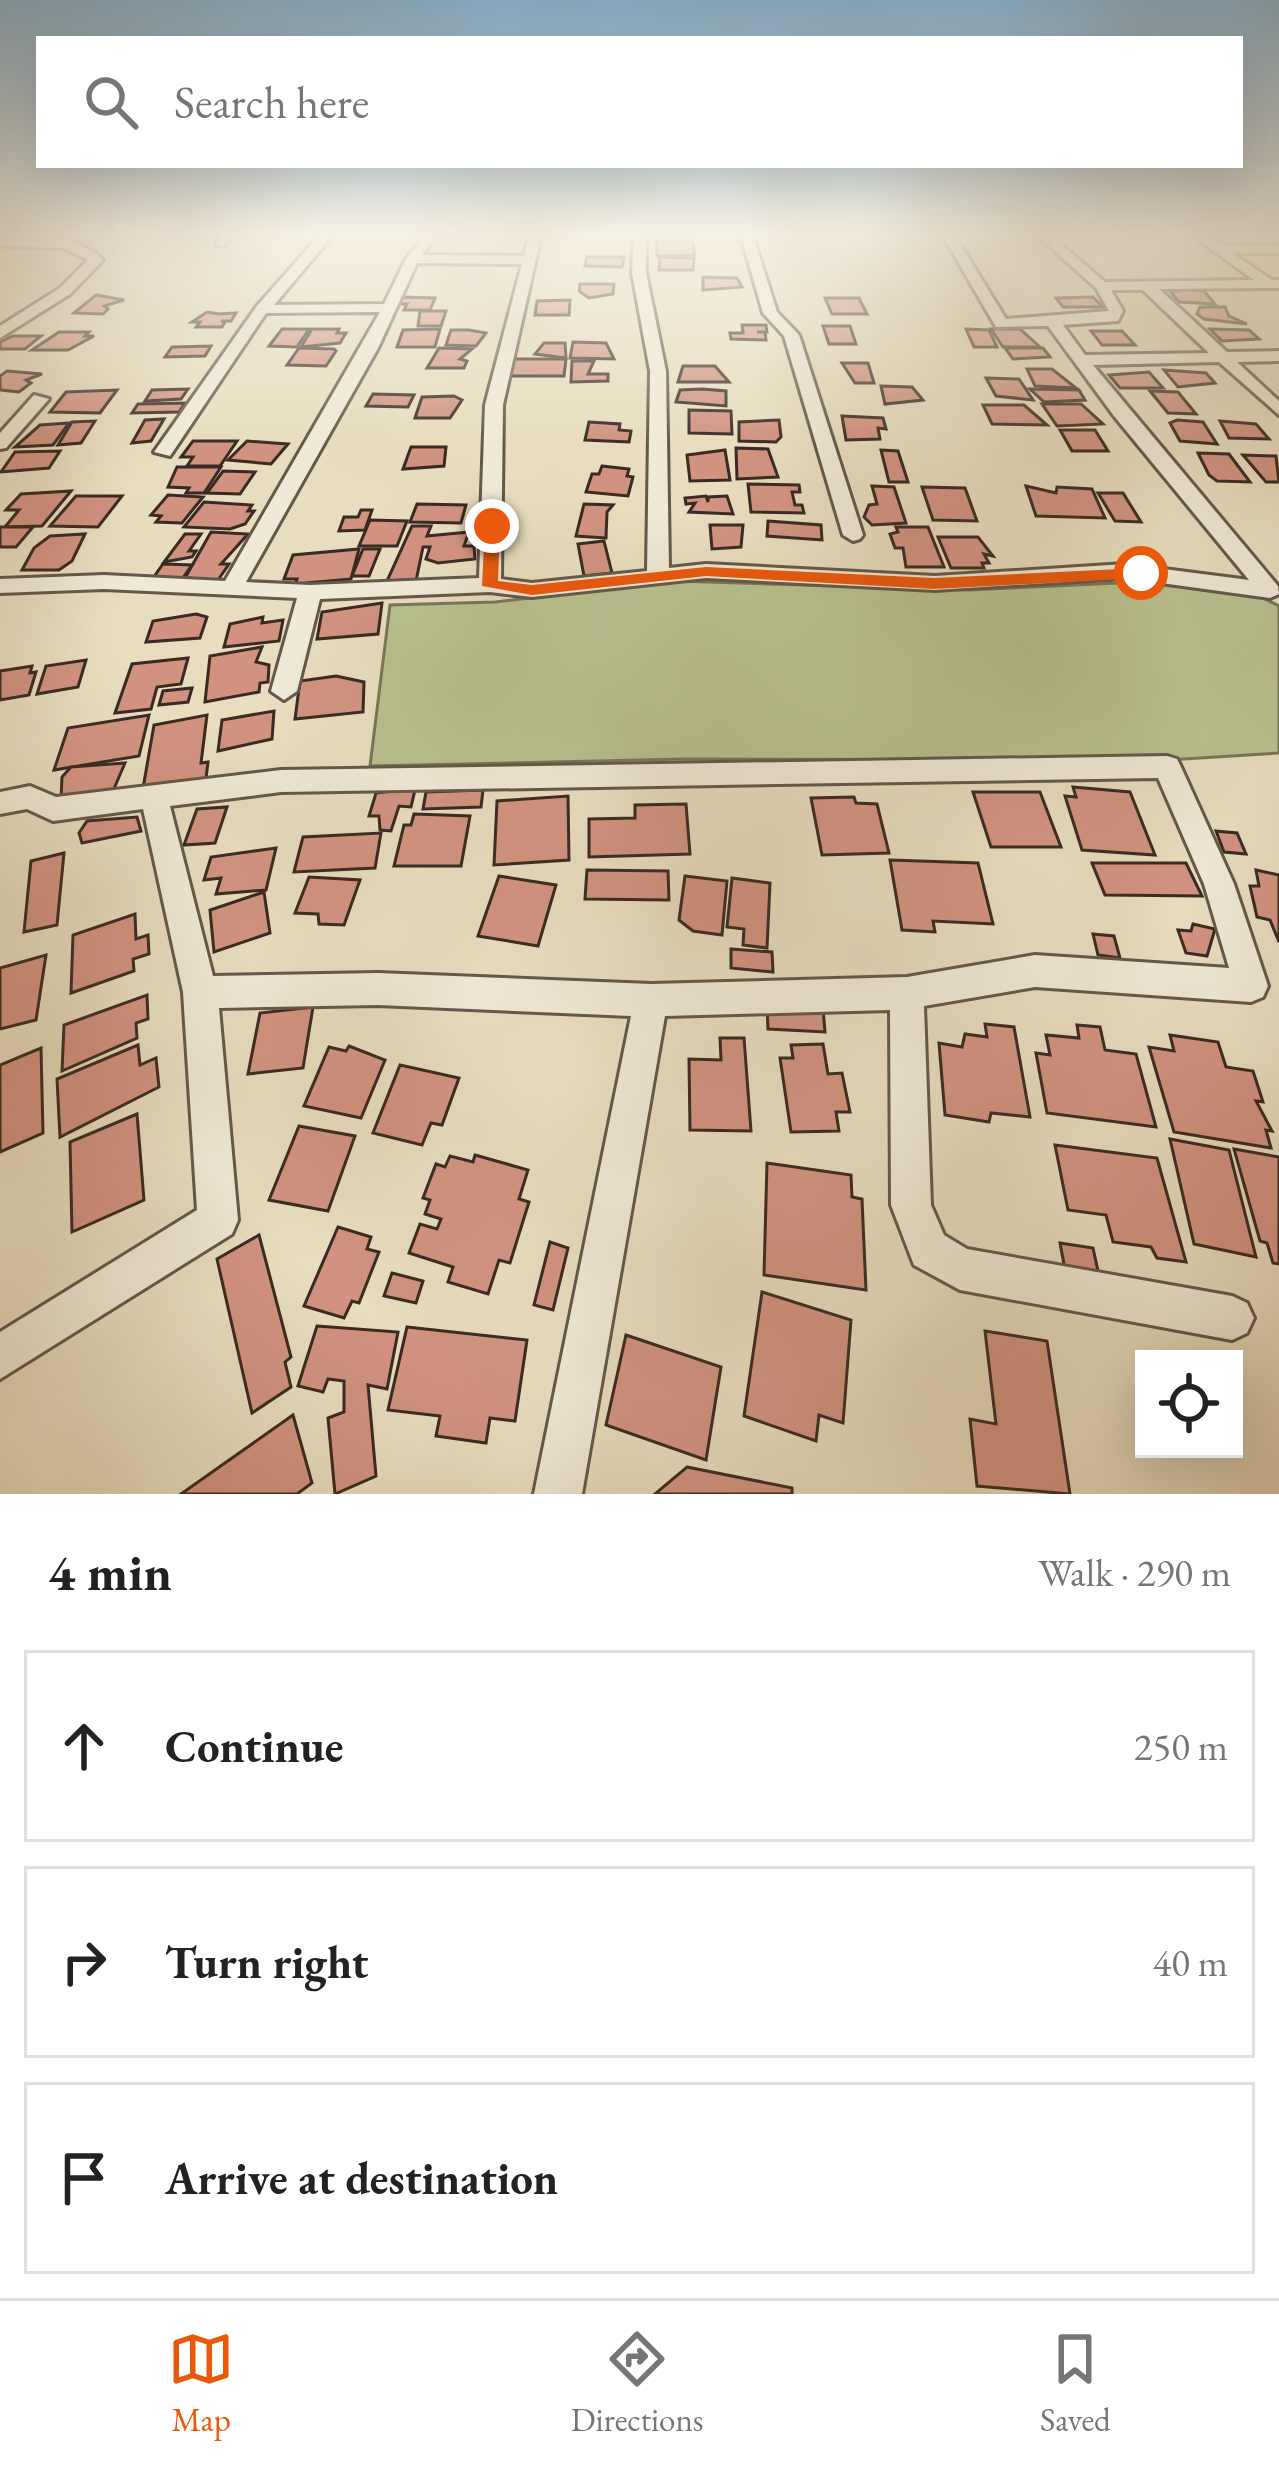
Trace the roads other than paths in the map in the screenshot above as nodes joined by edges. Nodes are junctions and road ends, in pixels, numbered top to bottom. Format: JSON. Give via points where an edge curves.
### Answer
{"nodes":[{"id":1,"x":41,"y":306,"type":"edge"},
{"id":2,"x":265,"y":306,"type":"edge"},
{"id":3,"x":516,"y":306,"type":"edge"},
{"id":4,"x":645,"y":306,"type":"edge"},
{"id":5,"x":768,"y":306,"type":"edge"},
{"id":6,"x":990,"y":306,"type":"edge"},
{"id":7,"x":1113,"y":306,"type":"edge"},
{"id":8,"x":1169,"y":306,"type":"edge"},
{"id":9,"x":389,"y":308,"type":"joint"},
{"id":10,"x":262,"y":309,"type":"junction"},
{"id":11,"x":0,"y":312,"type":"edge"},
{"id":12,"x":29,"y":314,"type":"junction"},
{"id":13,"x":1054,"y":324,"type":"junction"},
{"id":14,"x":0,"y":333,"type":"edge"},
{"id":15,"x":1279,"y":356,"type":"edge"},
{"id":16,"x":1226,"y":357,"type":"junction"},
{"id":17,"x":1080,"y":360,"type":"junction"},
{"id":18,"x":40,"y":399,"type":"dead end"},
{"id":19,"x":1279,"y":410,"type":"edge"},
{"id":20,"x":0,"y":444,"type":"edge"},
{"id":21,"x":163,"y":452,"type":"dead end"},
{"id":22,"x":853,"y":536,"type":"dead end"},
{"id":23,"x":658,"y":575,"type":"junction"},
{"id":24,"x":0,"y":586,"type":"edge"},
{"id":25,"x":490,"y":586,"type":"junction"},
{"id":26,"x":231,"y":589,"type":"junction"},
{"id":27,"x":310,"y":592,"type":"junction"},
{"id":28,"x":1272,"y":593,"type":"edge"},
{"id":29,"x":284,"y":692,"type":"dead end"},
{"id":30,"x":154,"y":797,"type":"junction"},
{"id":31,"x":0,"y":803,"type":"edge"},
{"id":32,"x":200,"y":992,"type":"junction"},
{"id":33,"x":908,"y":992,"type":"junction"},
{"id":34,"x":651,"y":1000,"type":"junction"},
{"id":35,"x":1232,"y":1318,"type":"dead end"},
{"id":36,"x":0,"y":1357,"type":"edge"},
{"id":37,"x":558,"y":1494,"type":"edge"}],
"edges":[{"from":1,"to":12,"type":"street"},
{"from":2,"to":10,"type":"street"},
{"from":3,"to":25,"type":"street","via":[[494,405]]},
{"from":4,"to":23,"type":"street","via":[[658,371]]},
{"from":5,"to":22,"type":"street","via":[[791,335]]},
{"from":6,"to":13,"type":"street","via":[[1000,323]]},
{"from":7,"to":13,"type":"street","via":[[1113,318]]},
{"from":8,"to":16,"type":"street"},
{"from":9,"to":10,"type":"street"},
{"from":9,"to":26,"type":"street"},
{"from":10,"to":21,"type":"street"},
{"from":11,"to":12,"type":"street"},
{"from":12,"to":14,"type":"street"},
{"from":13,"to":17,"type":"street"},
{"from":15,"to":16,"type":"street"},
{"from":16,"to":17,"type":"street"},
{"from":16,"to":19,"type":"street"},
{"from":17,"to":28,"type":"street"},
{"from":18,"to":20,"type":"street"},
{"from":23,"to":25,"type":"street","via":[[532,590]]},
{"from":23,"to":28,"type":"street","via":[[802,573],[934,584],[1125,571]]},
{"from":24,"to":26,"type":"street"},
{"from":25,"to":27,"type":"street"},
{"from":26,"to":27,"type":"street"},
{"from":27,"to":29,"type":"street"},
{"from":30,"to":31,"type":"street","via":[[53,809],[30,797]]},
{"from":30,"to":32,"type":"street"},
{"from":30,"to":33,"type":"street","via":[[281,781],[1167,767],[1219,884],[1251,986],[1035,971]]},
{"from":32,"to":34,"type":"street","via":[[378,989]]},
{"from":32,"to":36,"type":"street","via":[[218,1220]]},
{"from":33,"to":34,"type":"street"},
{"from":33,"to":35,"type":"street","via":[[910,1205],[929,1250],[960,1269]]},
{"from":34,"to":37,"type":"street"}]}
